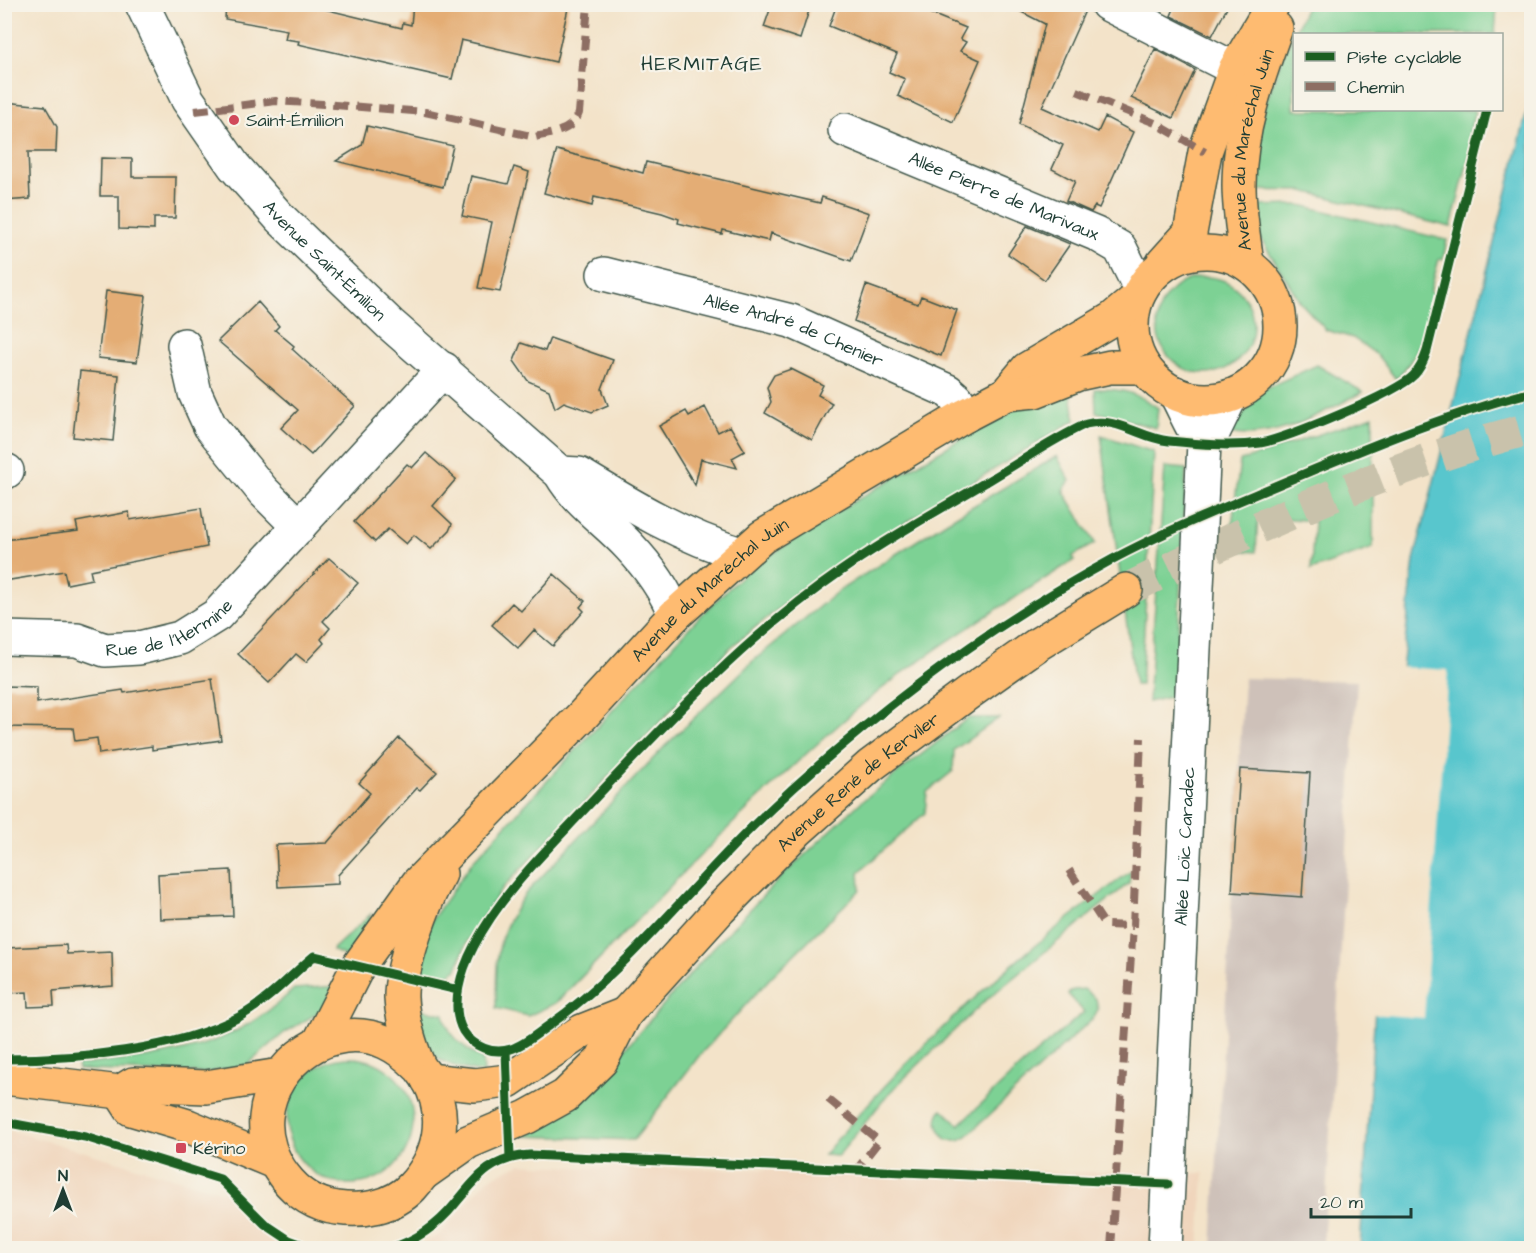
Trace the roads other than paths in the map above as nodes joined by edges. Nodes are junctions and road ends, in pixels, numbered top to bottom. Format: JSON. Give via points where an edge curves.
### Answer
{"nodes":[{"id":1,"x":142,"y":4,"type":"edge"},
{"id":2,"x":1107,"y":4,"type":"edge"},
{"id":3,"x":1273,"y":4,"type":"edge"},
{"id":4,"x":1284,"y":4,"type":"edge"},
{"id":5,"x":1235,"y":69,"type":"junction"},
{"id":6,"x":845,"y":130,"type":"dead end"},
{"id":7,"x":1247,"y":264,"type":"junction"},
{"id":8,"x":604,"y":274,"type":"dead end"},
{"id":9,"x":1144,"y":287,"type":"junction"},
{"id":10,"x":184,"y":345,"type":"dead end"},
{"id":11,"x":1144,"y":367,"type":"junction"},
{"id":12,"x":444,"y":369,"type":"junction"},
{"id":13,"x":1175,"y":393,"type":"junction"},
{"id":14,"x":1006,"y":394,"type":"junction"},
{"id":15,"x":1231,"y":396,"type":"junction"},
{"id":16,"x":966,"y":415,"type":"junction"},
{"id":17,"x":1204,"y":443,"type":"junction"},
{"id":18,"x":560,"y":473,"type":"junction"},
{"id":19,"x":299,"y":527,"type":"junction"},
{"id":20,"x":741,"y":554,"type":"junction"},
{"id":21,"x":1126,"y":590,"type":"tunnel mouth"},
{"id":22,"x":675,"y":615,"type":"junction"},
{"id":23,"x":4,"y":638,"type":"edge"},
{"id":24,"x":460,"y":842,"type":"junction"},
{"id":25,"x":624,"y":1014,"type":"junction"},
{"id":26,"x":319,"y":1043,"type":"junction"},
{"id":27,"x":423,"y":1073,"type":"junction"},
{"id":28,"x":280,"y":1075,"type":"junction"},
{"id":29,"x":4,"y":1078,"type":"edge"},
{"id":30,"x":120,"y":1092,"type":"junction"},
{"id":31,"x":274,"y":1162,"type":"junction"},
{"id":32,"x":424,"y":1173,"type":"junction"},
{"id":33,"x":1165,"y":1248,"type":"edge"}],
"edges":[{"from":1,"to":12,"type":"street","name":"Avenue Saint-Émilion","via":[[188,100],[234,166],[280,218],[390,324]]},
{"from":2,"to":5,"type":"street"},
{"from":3,"to":5,"type":"main road","name":"Avenue du Maréchal Juin"},
{"from":4,"to":7,"type":"main road","name":"Avenue du Maréchal Juin","via":[[1243,138],[1239,182]]},
{"from":5,"to":9,"type":"main road","name":"Avenue du Maréchal Juin","via":[[1206,152],[1191,233]]},
{"from":6,"to":9,"type":"street","name":"Allée Pierre de Marivaux","via":[[1096,234],[1120,248]]},
{"from":7,"to":9,"type":"main road","via":[[1224,254],[1200,252],[1176,258]]},
{"from":7,"to":15,"type":"main road","via":[[1271,289],[1280,322],[1279,340],[1262,374]]},
{"from":8,"to":16,"type":"street","name":"Allée André de Chenier","via":[[791,321],[948,391]]},
{"from":9,"to":11,"type":"main road","via":[[1132,320],[1132,336]]},
{"from":9,"to":14,"type":"main road","name":"Avenue du Maréchal Juin","via":[[1112,319],[1027,369]]},
{"from":10,"to":19,"type":"street","via":[[195,393],[210,426],[263,491]]},
{"from":11,"to":13,"type":"main road"},
{"from":11,"to":14,"type":"main road","name":"Avenue du Maréchal Juin","via":[[1078,374],[1035,391]]},
{"from":12,"to":18,"type":"street","name":"Avenue Saint-Émilion"},
{"from":12,"to":19,"type":"street","name":"Rue de l'Hermine"},
{"from":13,"to":15,"type":"main road","via":[[1193,399]]},
{"from":13,"to":17,"type":"street","via":[[1192,430]]},
{"from":14,"to":16,"type":"main road","name":"Avenue du Maréchal Juin"},
{"from":15,"to":17,"type":"street","via":[[1213,434]]},
{"from":16,"to":20,"type":"main road","name":"Avenue du Maréchal Juin","via":[[762,537]]},
{"from":17,"to":33,"type":"street","name":"Allée Loïc Caradec"},
{"from":18,"to":20,"type":"street","name":"Avenue Saint-Émilion","via":[[579,474],[685,533]]},
{"from":18,"to":22,"type":"street","name":"Avenue Saint-Émilion","via":[[572,493],[636,554],[667,595]]},
{"from":19,"to":23,"type":"street","name":"Rue de l'Hermine","via":[[217,615],[180,638],[139,648],[105,650],[76,640]]},
{"from":20,"to":22,"type":"main road","name":"Avenue du Maréchal Juin"},
{"from":21,"to":25,"type":"main road","name":"Avenue René de Kerviler","via":[[1038,644],[870,766],[720,909]]},
{"from":22,"to":24,"type":"main road","name":"Avenue du Maréchal Juin"},
{"from":24,"to":26,"type":"main road","name":"Avenue du Maréchal Juin","via":[[418,883],[357,968]]},
{"from":24,"to":27,"type":"main road","name":"Avenue du Maréchal Juin","via":[[433,885],[402,978],[401,1001]]},
{"from":25,"to":27,"type":"main road","name":"Avenue René de Kerviler","via":[[582,1031],[508,1081],[475,1084]]},
{"from":25,"to":32,"type":"main road","name":"Avenue René de Kerviler","via":[[601,1061],[565,1096],[468,1142]]},
{"from":26,"to":27,"type":"main road","via":[[340,1037],[383,1041],[402,1051]]},
{"from":26,"to":28,"type":"main road","via":[[297,1056]]},
{"from":27,"to":32,"type":"main road","via":[[438,1103],[440,1127],[436,1152]]},
{"from":28,"to":30,"type":"main road","via":[[206,1087],[133,1084]]},
{"from":28,"to":31,"type":"main road","via":[[270,1096],[266,1118],[267,1141]]},
{"from":29,"to":30,"type":"main road"},
{"from":30,"to":31,"type":"main road","via":[[131,1109],[188,1126]]},
{"from":31,"to":32,"type":"main road","via":[[290,1183],[310,1199],[334,1208],[359,1210],[384,1205]]}]}
